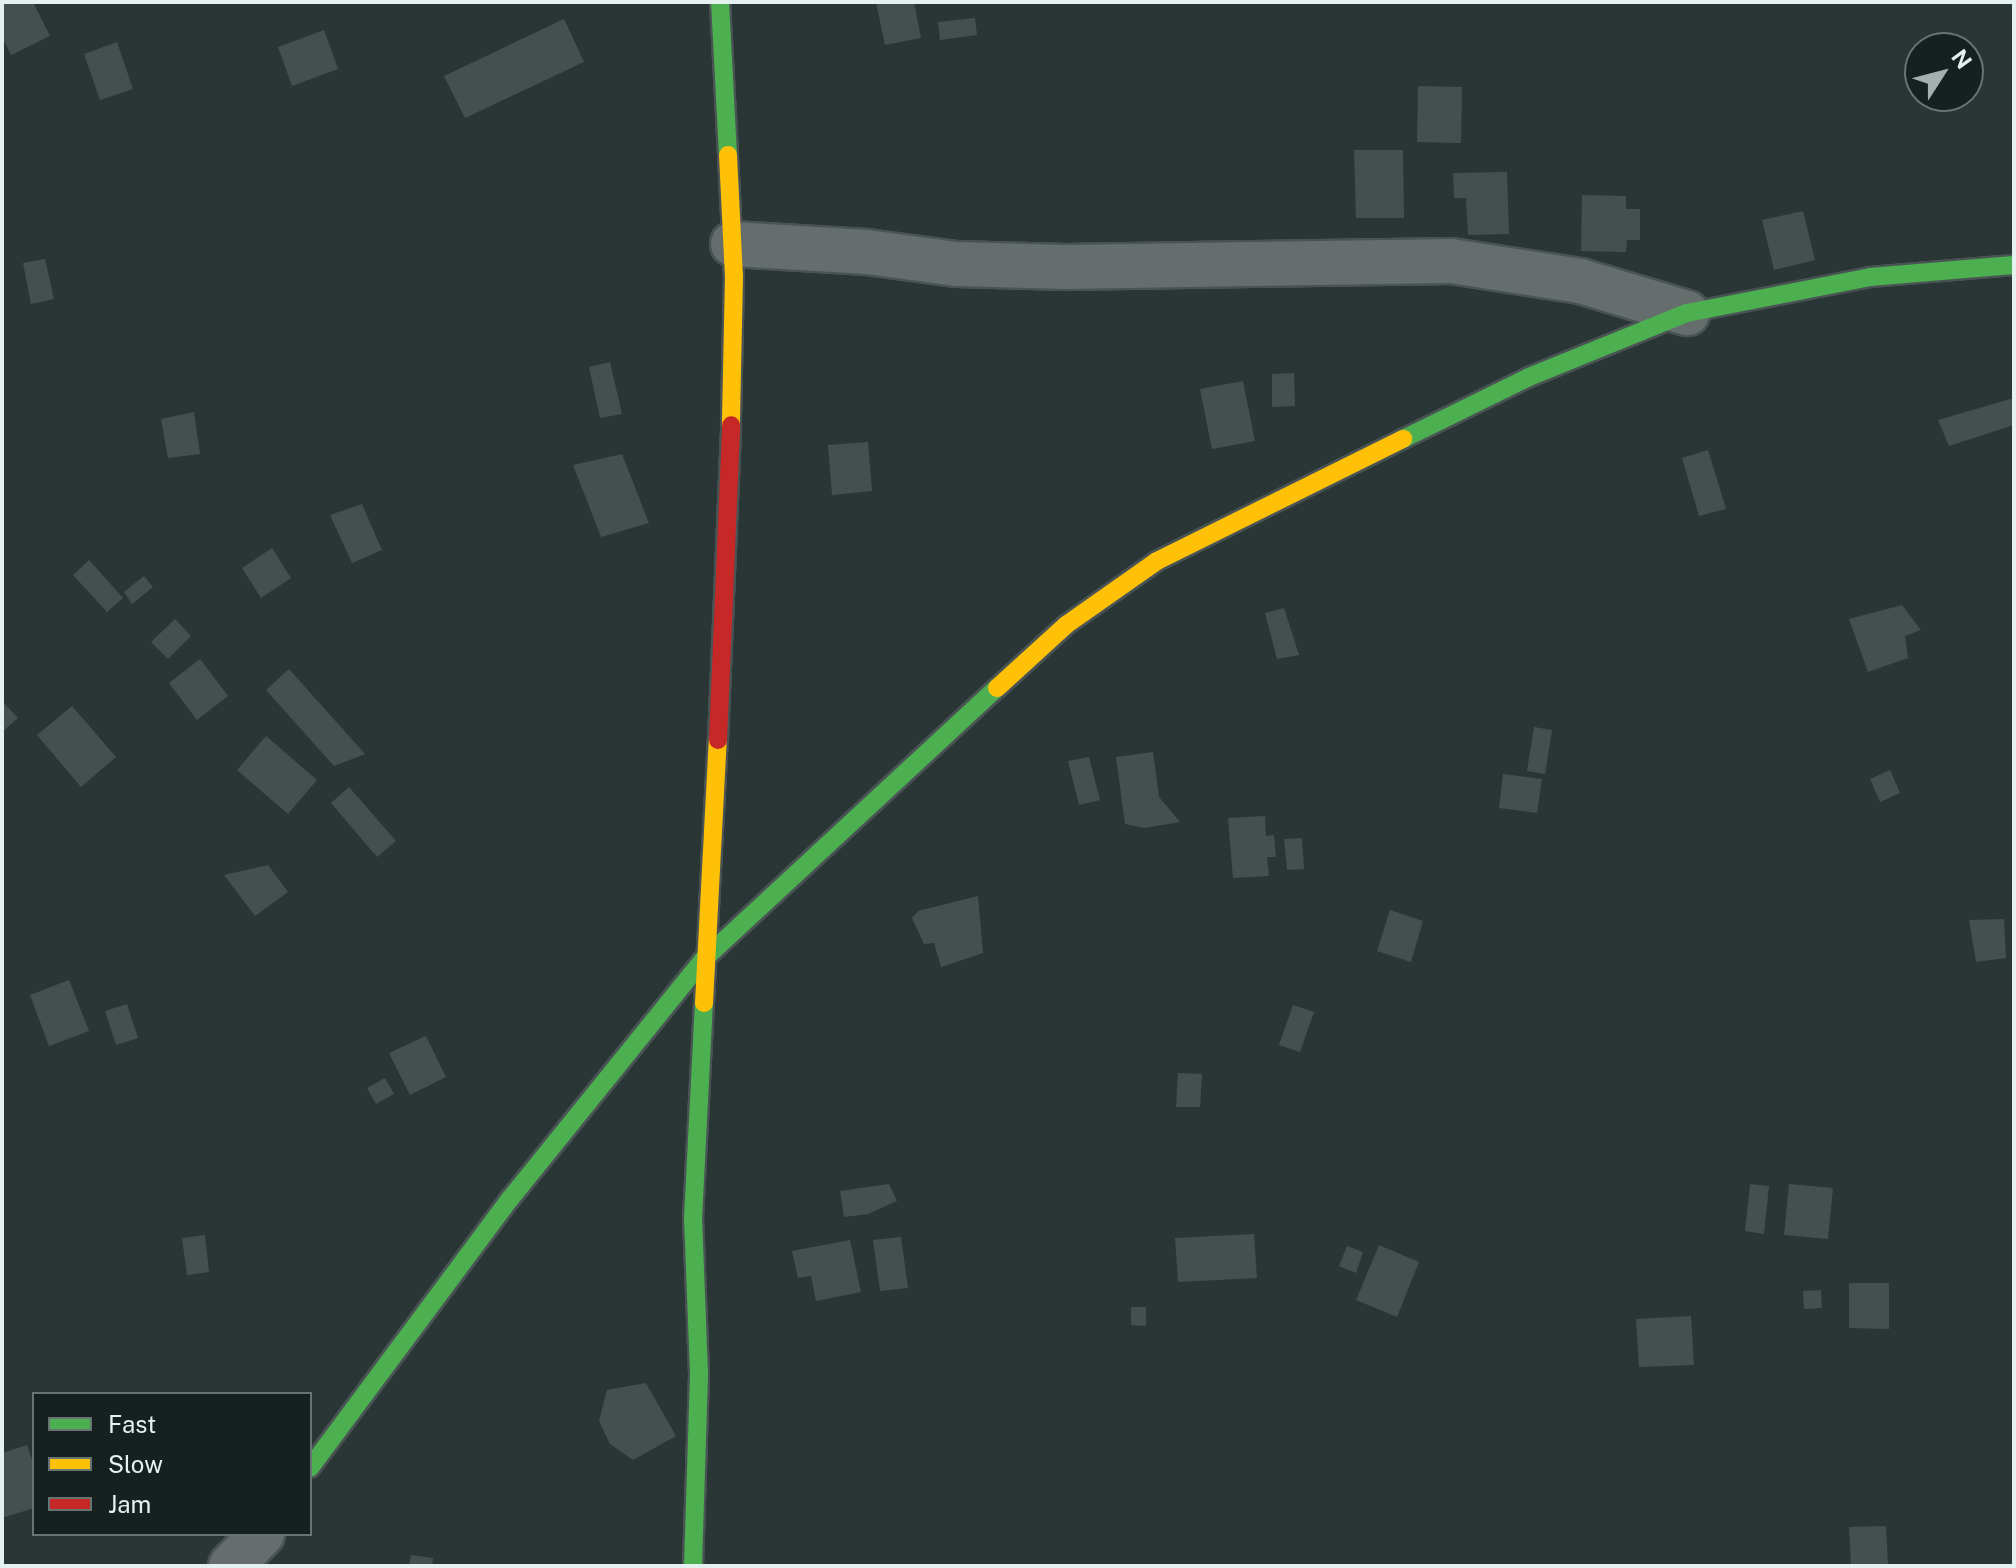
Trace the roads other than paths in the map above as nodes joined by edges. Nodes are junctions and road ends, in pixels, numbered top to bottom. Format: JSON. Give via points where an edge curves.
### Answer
{"nodes":[{"id":1,"x":716,"y":3,"type":"edge"},
{"id":2,"x":733,"y":244,"type":"junction"},
{"id":3,"x":2014,"y":265,"type":"edge"},
{"id":4,"x":1687,"y":313,"type":"junction"},
{"id":5,"x":703,"y":960,"type":"junction"},
{"id":6,"x":312,"y":1465,"type":"edge"},
{"id":7,"x":260,"y":1536,"type":"edge"},
{"id":8,"x":231,"y":1566,"type":"edge"},
{"id":9,"x":693,"y":1566,"type":"edge"}],
"edges":[{"from":1,"to":2,"type":"street"},
{"from":2,"to":4,"type":"street","via":[[867,252],[956,264],[1066,267],[1451,261],[1580,281]]},
{"from":2,"to":5,"type":"street","via":[[728,558]]},
{"from":3,"to":4,"type":"street","via":[[1870,277]]},
{"from":4,"to":5,"type":"street","via":[[1529,377],[1157,561],[1066,625]]},
{"from":5,"to":6,"type":"street","via":[[510,1199]]},
{"from":5,"to":9,"type":"street","via":[[693,1219],[699,1373]]},
{"from":7,"to":8,"type":"street"}]}
